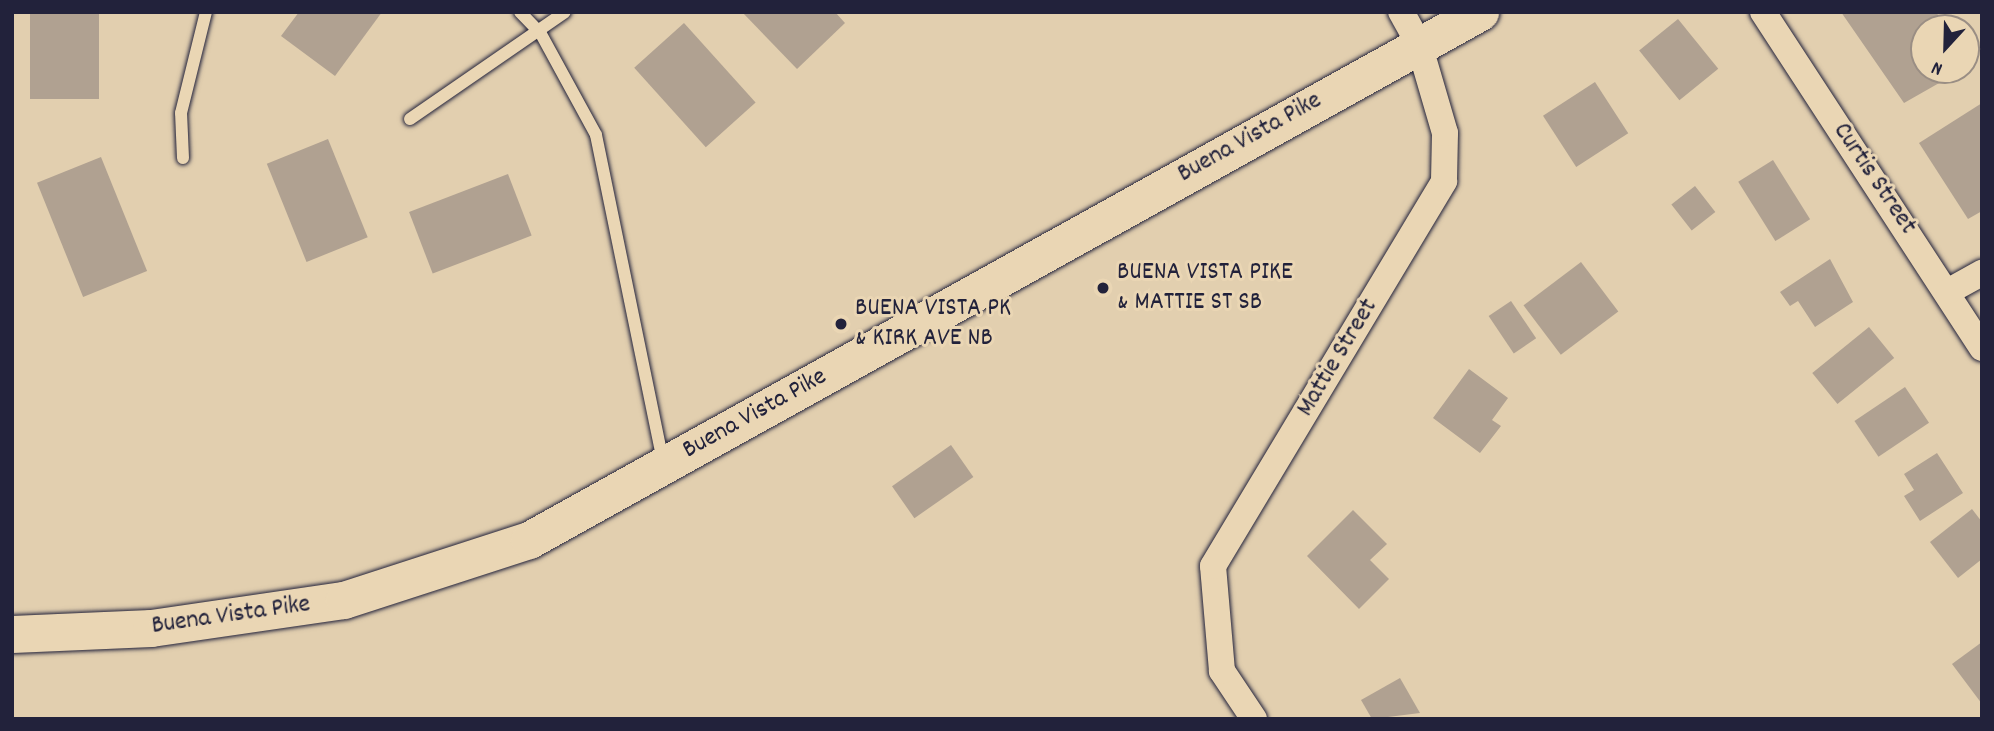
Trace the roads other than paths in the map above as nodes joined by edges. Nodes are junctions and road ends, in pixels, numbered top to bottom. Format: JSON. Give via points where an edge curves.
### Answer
{"nodes":[{"id":1,"x":206,"y":12,"type":"edge"},
{"id":2,"x":520,"y":12,"type":"edge"},
{"id":3,"x":565,"y":12,"type":"edge"},
{"id":4,"x":1401,"y":12,"type":"edge"},
{"id":5,"x":1480,"y":12,"type":"edge"},
{"id":6,"x":1763,"y":12,"type":"edge"},
{"id":7,"x":541,"y":34,"type":"junction"},
{"id":8,"x":1419,"y":44,"type":"junction"},
{"id":9,"x":410,"y":119,"type":"dead end"},
{"id":10,"x":183,"y":158,"type":"dead end"},
{"id":11,"x":1982,"y":273,"type":"edge"},
{"id":12,"x":1949,"y":291,"type":"junction"},
{"id":13,"x":1982,"y":348,"type":"edge"},
{"id":14,"x":664,"y":465,"type":"junction"},
{"id":15,"x":12,"y":634,"type":"edge"},
{"id":16,"x":1254,"y":719,"type":"edge"}],
"edges":[{"from":1,"to":10,"type":"lane","via":[[181,113]]},
{"from":2,"to":7,"type":"lane"},
{"from":3,"to":7,"type":"lane"},
{"from":4,"to":8,"type":"street","name":"Mattie Street"},
{"from":5,"to":8,"type":"main road","name":"Buena Vista Pike"},
{"from":6,"to":12,"type":"street","name":"Curtis Street"},
{"from":7,"to":9,"type":"lane"},
{"from":7,"to":14,"type":"lane","via":[[596,135]]},
{"from":8,"to":14,"type":"main road","name":"Buena Vista Pike"},
{"from":8,"to":16,"type":"street","name":"Mattie Street","via":[[1445,133],[1444,181],[1213,566],[1222,671]]},
{"from":11,"to":12,"type":"street"},
{"from":12,"to":13,"type":"street","name":"Curtis Street"},
{"from":14,"to":15,"type":"main road","name":"Buena Vista Pike","via":[[529,540],[344,600],[151,628]]}]}
